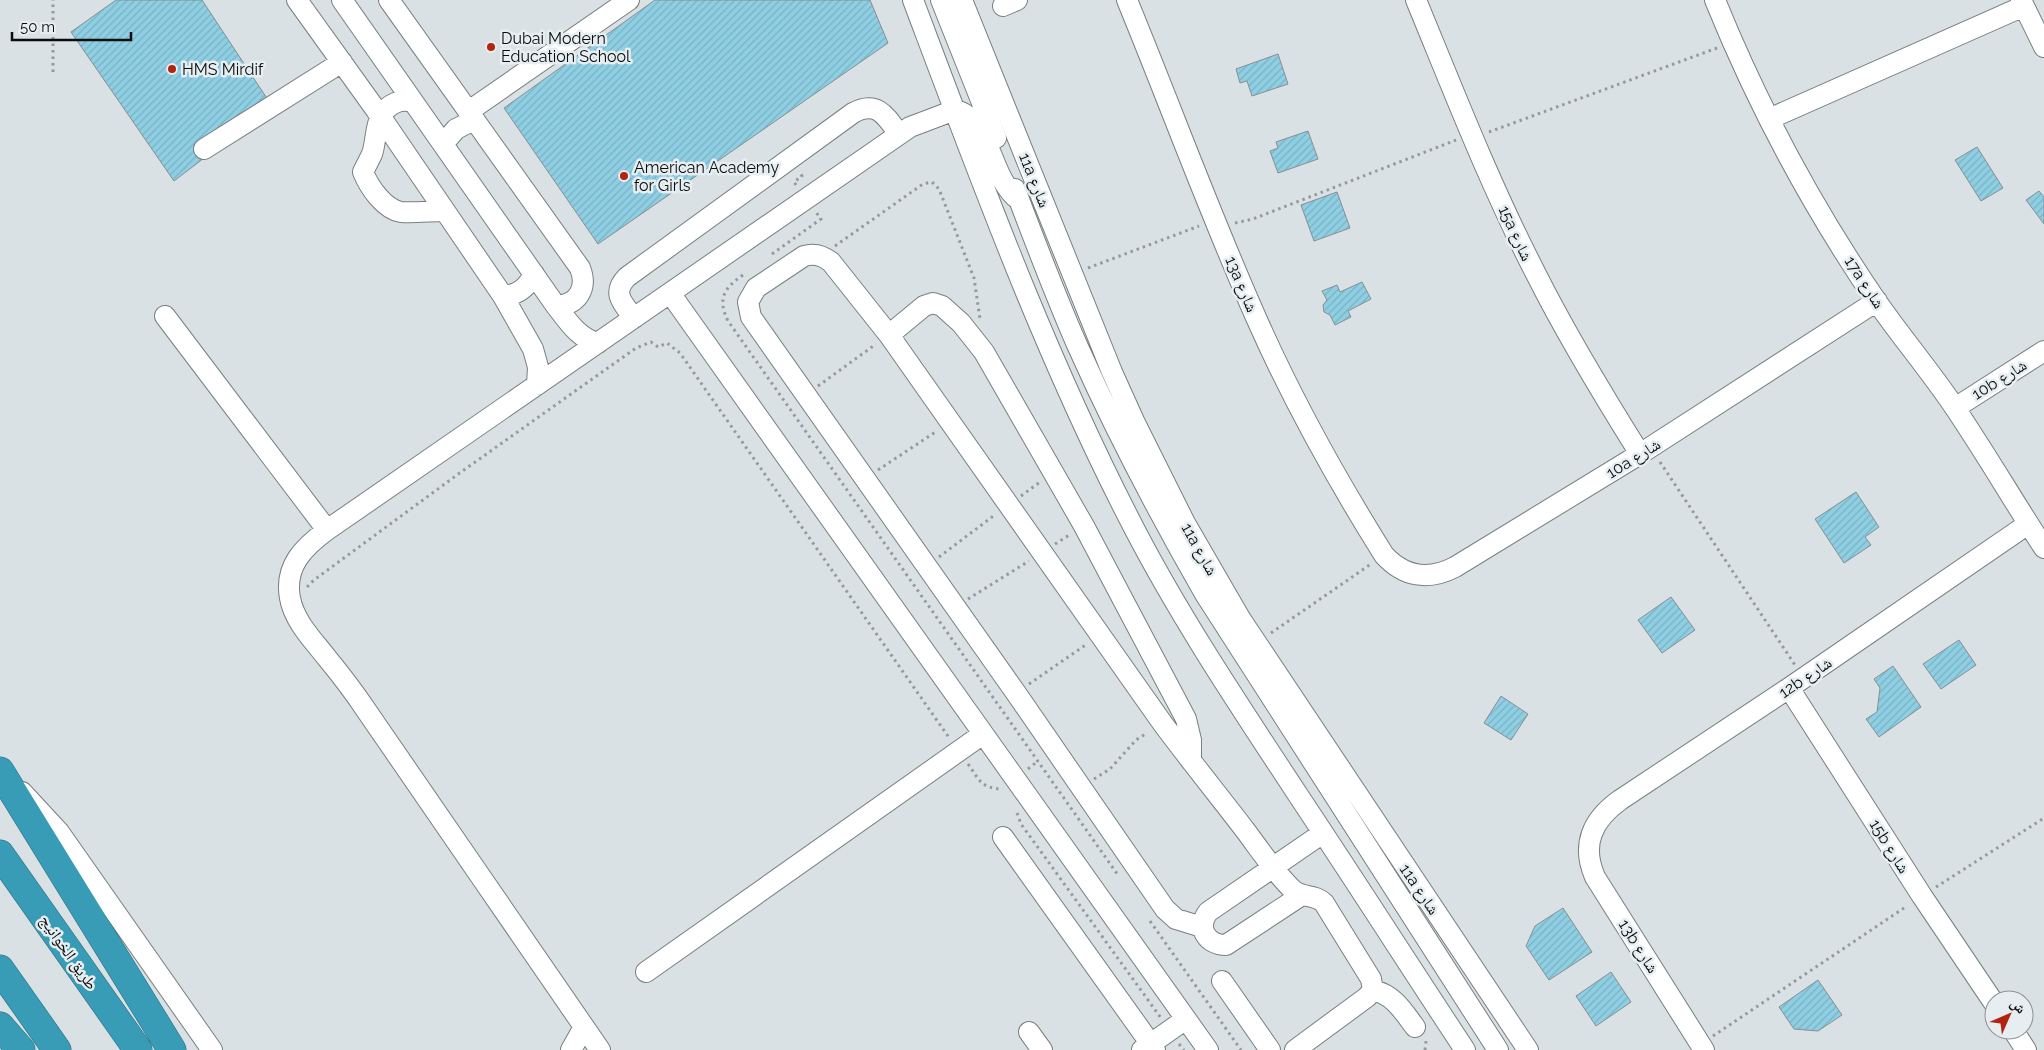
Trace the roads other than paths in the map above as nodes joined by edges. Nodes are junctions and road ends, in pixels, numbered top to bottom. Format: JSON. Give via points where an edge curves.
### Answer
{"nodes":[{"id":1,"x":297,"y":0,"type":"edge"},
{"id":2,"x":342,"y":0,"type":"edge"},
{"id":3,"x":389,"y":0,"type":"edge"},
{"id":4,"x":629,"y":0,"type":"edge"},
{"id":5,"x":913,"y":0,"type":"edge"},
{"id":6,"x":941,"y":0,"type":"edge"},
{"id":7,"x":962,"y":0,"type":"edge"},
{"id":8,"x":1128,"y":0,"type":"edge"},
{"id":9,"x":1416,"y":0,"type":"edge"},
{"id":10,"x":1715,"y":0,"type":"edge"},
{"id":11,"x":2030,"y":10,"type":"edge"},
{"id":12,"x":2044,"y":47,"type":"edge"},
{"id":13,"x":342,"y":62,"type":"junction"},
{"id":14,"x":398,"y":79,"type":"junction"},
{"id":15,"x":414,"y":102,"type":"junction"},
{"id":16,"x":375,"y":109,"type":"junction"},
{"id":17,"x":954,"y":110,"type":"junction"},
{"id":18,"x":471,"y":116,"type":"junction"},
{"id":19,"x":1769,"y":119,"type":"junction"},
{"id":20,"x":898,"y":133,"type":"junction"},
{"id":21,"x":443,"y":144,"type":"junction"},
{"id":22,"x":204,"y":149,"type":"dead end"},
{"id":23,"x":1019,"y":200,"type":"junction"},
{"id":24,"x":445,"y":211,"type":"junction"},
{"id":25,"x":534,"y":274,"type":"junction"},
{"id":26,"x":670,"y":293,"type":"junction"},
{"id":27,"x":503,"y":296,"type":"junction"},
{"id":28,"x":1877,"y":301,"type":"junction"},
{"id":29,"x":556,"y":306,"type":"junction"},
{"id":30,"x":165,"y":316,"type":"dead end"},
{"id":31,"x":634,"y":318,"type":"junction"},
{"id":32,"x":889,"y":335,"type":"junction"},
{"id":33,"x":598,"y":343,"type":"junction"},
{"id":34,"x":2044,"y":351,"type":"edge"},
{"id":35,"x":537,"y":385,"type":"junction"},
{"id":36,"x":1955,"y":408,"type":"junction"},
{"id":37,"x":1645,"y":451,"type":"junction"},
{"id":38,"x":2028,"y":524,"type":"junction"},
{"id":39,"x":327,"y":530,"type":"junction"},
{"id":40,"x":2044,"y":548,"type":"edge"},
{"id":41,"x":1384,"y":555,"type":"joint"},
{"id":42,"x":1796,"y":683,"type":"junction"},
{"id":43,"x":1249,"y":720,"type":"junction"},
{"id":44,"x":1314,"y":730,"type":"junction"},
{"id":45,"x":982,"y":734,"type":"junction"},
{"id":46,"x":1311,"y":758,"type":"junction"},
{"id":47,"x":1191,"y":761,"type":"junction"},
{"id":48,"x":2,"y":774,"type":"edge"},
{"id":49,"x":1324,"y":833,"type":"junction"},
{"id":50,"x":1003,"y":837,"type":"dead end"},
{"id":51,"x":1591,"y":837,"type":"joint"},
{"id":52,"x":0,"y":854,"type":"edge"},
{"id":53,"x":1274,"y":867,"type":"junction"},
{"id":54,"x":1302,"y":895,"type":"junction"},
{"id":55,"x":1202,"y":927,"type":"junction"},
{"id":56,"x":1441,"y":958,"type":"junction"},
{"id":57,"x":0,"y":969,"type":"edge"},
{"id":58,"x":646,"y":972,"type":"dead end"},
{"id":59,"x":1222,"y":981,"type":"dead end"},
{"id":60,"x":1373,"y":990,"type":"junction"},
{"id":61,"x":1985,"y":990,"type":"edge"},
{"id":62,"x":1440,"y":1012,"type":"junction"},
{"id":63,"x":1186,"y":1019,"type":"junction"},
{"id":64,"x":0,"y":1026,"type":"edge"},
{"id":65,"x":584,"y":1026,"type":"junction"},
{"id":66,"x":1415,"y":1027,"type":"dead end"},
{"id":67,"x":1029,"y":1032,"type":"dead end"},
{"id":68,"x":1702,"y":1047,"type":"edge"},
{"id":69,"x":1149,"y":1048,"type":"edge"},
{"id":70,"x":21,"y":1050,"type":"edge"},
{"id":71,"x":57,"y":1050,"type":"edge"},
{"id":72,"x":138,"y":1050,"type":"edge"},
{"id":73,"x":172,"y":1050,"type":"edge"},
{"id":74,"x":212,"y":1050,"type":"edge"},
{"id":75,"x":571,"y":1050,"type":"edge"},
{"id":76,"x":600,"y":1050,"type":"edge"},
{"id":77,"x":1042,"y":1050,"type":"edge"},
{"id":78,"x":1208,"y":1050,"type":"edge"},
{"id":79,"x":1270,"y":1050,"type":"edge"},
{"id":80,"x":1295,"y":1050,"type":"edge"},
{"id":81,"x":1465,"y":1050,"type":"edge"},
{"id":82,"x":1485,"y":1050,"type":"edge"},
{"id":83,"x":1498,"y":1050,"type":"edge"},
{"id":84,"x":1528,"y":1050,"type":"edge"}],
"edges":[{"from":1,"to":13,"type":"street"},
{"from":2,"to":14,"type":"street"},
{"from":3,"to":18,"type":"street"},
{"from":4,"to":18,"type":"street"},
{"from":5,"to":17,"type":"street"},
{"from":6,"to":23,"type":"street","name":"11a شارع"},
{"from":7,"to":44,"type":"street","name":"11a شارع","via":[[1112,372],[1159,473],[1211,571]]},
{"from":8,"to":41,"type":"street","name":"13a شارع","via":[[1238,276],[1285,379],[1340,486]]},
{"from":9,"to":37,"type":"street","name":"15a شارع","via":[[1510,222],[1549,300],[1596,384]]},
{"from":10,"to":19,"type":"street","name":"17a شارع"},
{"from":11,"to":12,"type":"street"},
{"from":11,"to":19,"type":"street"},
{"from":13,"to":16,"type":"street"},
{"from":13,"to":22,"type":"street"},
{"from":14,"to":15,"type":"street"},
{"from":14,"to":16,"type":"street","via":[[392,93],[378,101]]},
{"from":15,"to":16,"type":"street","via":[[401,100]]},
{"from":15,"to":21,"type":"street"},
{"from":16,"to":24,"type":"street"},
{"from":16,"to":24,"type":"street","via":[[372,154],[364,172],[366,180],[392,209],[401,212]]},
{"from":17,"to":20,"type":"street"},
{"from":17,"to":23,"type":"street","via":[[974,120],[1005,185]]},
{"from":17,"to":43,"type":"street","via":[[1049,345],[1111,483],[1160,577]]},
{"from":18,"to":21,"type":"street"},
{"from":18,"to":29,"type":"street","via":[[580,268],[584,286],[580,295],[574,302]]},
{"from":19,"to":28,"type":"street","name":"17a شارع","via":[[1790,161]]},
{"from":20,"to":26,"type":"street"},
{"from":20,"to":31,"type":"street","via":[[880,111],[866,108],[853,113],[621,282],[619,297]]},
{"from":21,"to":25,"type":"street"},
{"from":23,"to":46,"type":"street","name":"11a شارع","via":[[1078,346],[1138,472],[1205,594]]},
{"from":24,"to":27,"type":"street"},
{"from":25,"to":27,"type":"street","via":[[525,288]]},
{"from":25,"to":29,"type":"street"},
{"from":26,"to":31,"type":"street"},
{"from":26,"to":45,"type":"street"},
{"from":27,"to":35,"type":"street","via":[[533,349],[538,367]]},
{"from":28,"to":36,"type":"street","name":"17a شارع"},
{"from":28,"to":37,"type":"street","name":"10a شارع"},
{"from":29,"to":33,"type":"street","via":[[578,332]]},
{"from":30,"to":39,"type":"street"},
{"from":31,"to":33,"type":"street"},
{"from":32,"to":47,"type":"street"},
{"from":32,"to":47,"type":"street","via":[[924,306],[934,303],[951,314],[978,344],[1084,526],[1186,719]]},
{"from":32,"to":55,"type":"street","via":[[826,258],[815,254],[804,256],[756,288],[748,302],[751,317],[1165,909],[1176,919]]},
{"from":33,"to":35,"type":"street"},
{"from":34,"to":36,"type":"street","name":"10b شارع"},
{"from":35,"to":39,"type":"street"},
{"from":36,"to":38,"type":"street","name":"17a شارع"},
{"from":37,"to":41,"type":"street","name":"10a شارع","via":[[1443,573],[1417,576],[1393,565]]},
{"from":38,"to":40,"type":"street","name":"17a شارع"},
{"from":38,"to":42,"type":"street","name":"12b شارع"},
{"from":39,"to":65,"type":"street","via":[[305,547],[290,571],[288,585],[295,614],[365,708]]},
{"from":42,"to":51,"type":"street","name":"12b شارع","via":[[1606,809]]},
{"from":42,"to":61,"type":"street","name":"15b شارع","via":[[1922,896]]},
{"from":43,"to":49,"type":"street"},
{"from":43,"to":56,"type":"street","via":[[1268,730],[1282,747],[1415,953],[1430,960]]},
{"from":44,"to":46,"type":"street"},
{"from":44,"to":84,"type":"street","name":"11a شارع"},
{"from":45,"to":58,"type":"street"},
{"from":45,"to":63,"type":"street"},
{"from":46,"to":56,"type":"street","name":"11a شارع"},
{"from":47,"to":53,"type":"street"},
{"from":48,"to":73,"type":"highway"},
{"from":48,"to":74,"type":"street","via":[[59,832]]},
{"from":49,"to":53,"type":"street"},
{"from":49,"to":62,"type":"street"},
{"from":50,"to":69,"type":"street"},
{"from":51,"to":68,"type":"street","name":"13b شارع","via":[[1588,851],[1590,866]]},
{"from":52,"to":72,"type":"highway","name":"طريق الخوانيج"},
{"from":53,"to":54,"type":"street","via":[[1294,891]]},
{"from":53,"to":55,"type":"street","via":[[1208,912]]},
{"from":54,"to":55,"type":"street","via":[[1226,945],[1213,943]]},
{"from":54,"to":60,"type":"street","via":[[1316,897],[1324,903],[1371,979]]},
{"from":56,"to":83,"type":"street","name":"11a شارع"},
{"from":57,"to":71,"type":"highway"},
{"from":59,"to":79,"type":"street"},
{"from":60,"to":66,"type":"street","via":[[1395,1000]]},
{"from":60,"to":80,"type":"street"},
{"from":62,"to":81,"type":"street"},
{"from":62,"to":82,"type":"street","via":[[1451,1009],[1462,1014]]},
{"from":63,"to":69,"type":"street"},
{"from":63,"to":78,"type":"street"},
{"from":64,"to":70,"type":"highway"},
{"from":65,"to":75,"type":"street"},
{"from":65,"to":76,"type":"street"},
{"from":67,"to":77,"type":"street"}]}
